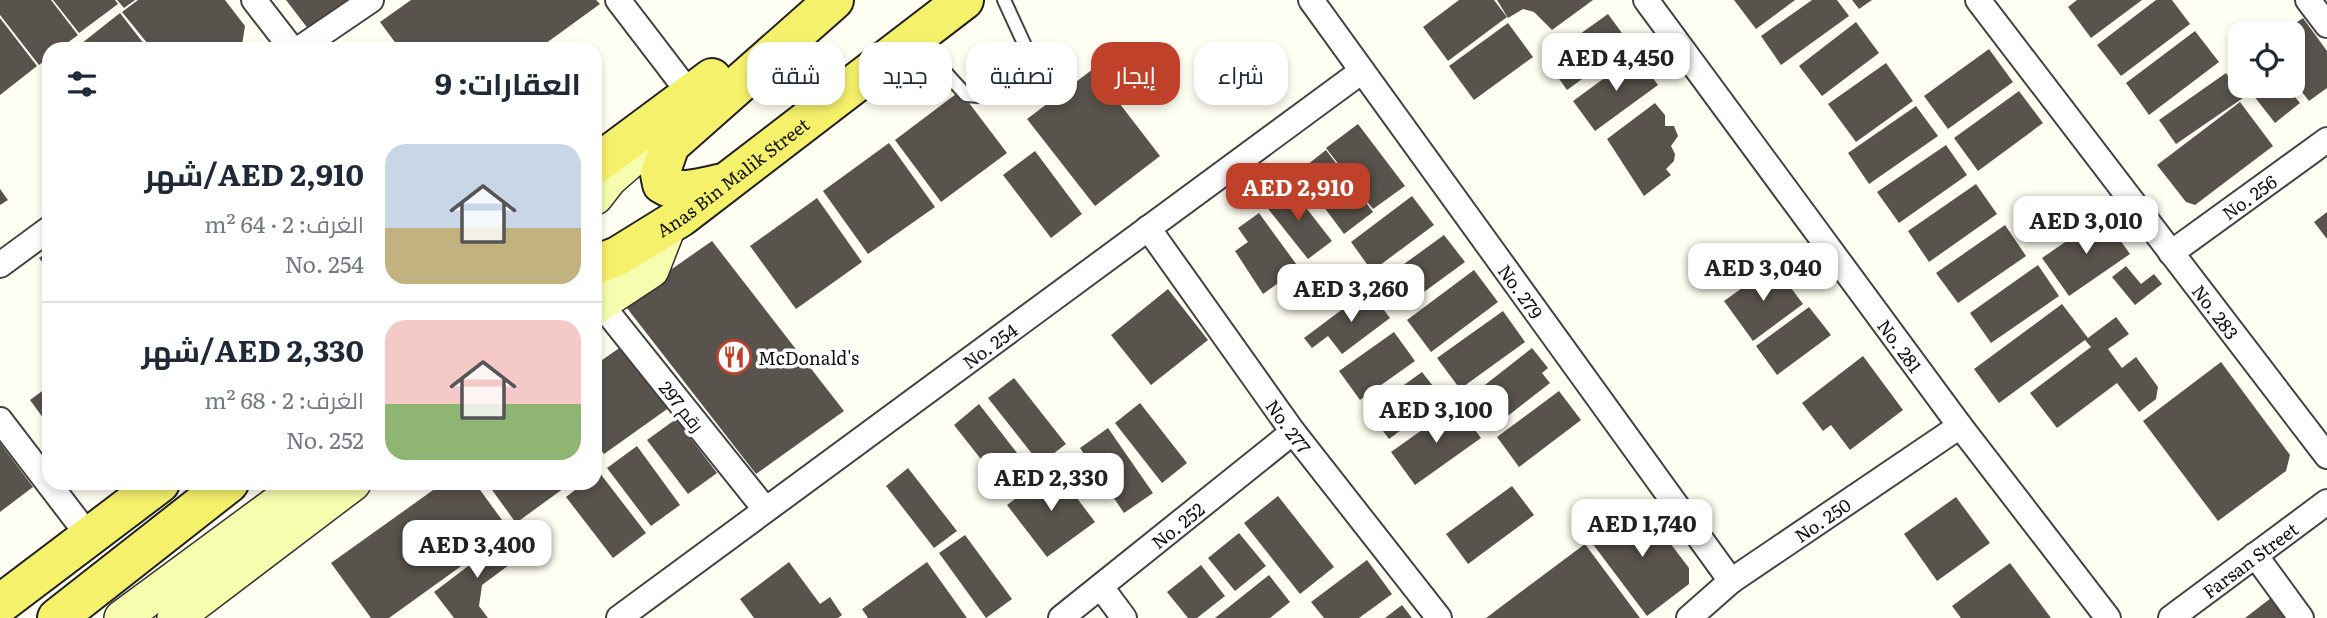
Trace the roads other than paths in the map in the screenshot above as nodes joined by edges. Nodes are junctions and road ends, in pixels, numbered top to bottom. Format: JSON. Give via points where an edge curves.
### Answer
{"nodes":[{"id":1,"x":254,"y":0,"type":"edge"},
{"id":2,"x":371,"y":0,"type":"edge"},
{"id":3,"x":618,"y":0,"type":"edge"},
{"id":4,"x":834,"y":0,"type":"edge"},
{"id":5,"x":964,"y":0,"type":"edge"},
{"id":6,"x":1004,"y":0,"type":"edge"},
{"id":7,"x":1311,"y":0,"type":"edge"},
{"id":8,"x":1646,"y":0,"type":"edge"},
{"id":9,"x":1978,"y":0,"type":"edge"},
{"id":10,"x":2308,"y":0,"type":"edge"},
{"id":11,"x":808,"y":8,"type":"edge"},
{"id":12,"x":2327,"y":26,"type":"edge"},
{"id":13,"x":915,"y":38,"type":"junction"},
{"id":14,"x":287,"y":42,"type":"edge"},
{"id":15,"x":309,"y":42,"type":"edge"},
{"id":16,"x":1362,"y":71,"type":"junction"},
{"id":17,"x":690,"y":94,"type":"junction"},
{"id":18,"x":2327,"y":140,"type":"edge"},
{"id":19,"x":602,"y":160,"type":"edge"},
{"id":20,"x":725,"y":183,"type":"junction"},
{"id":21,"x":602,"y":189,"type":"edge"},
{"id":22,"x":669,"y":224,"type":"junction"},
{"id":23,"x":1148,"y":228,"type":"junction"},
{"id":24,"x":42,"y":234,"type":"edge"},
{"id":25,"x":2171,"y":253,"type":"junction"},
{"id":26,"x":602,"y":262,"type":"edge"},
{"id":27,"x":0,"y":265,"type":"edge"},
{"id":28,"x":602,"y":302,"type":"edge"},
{"id":29,"x":602,"y":310,"type":"edge"},
{"id":30,"x":0,"y":420,"type":"edge"},
{"id":31,"x":1960,"y":426,"type":"junction"},
{"id":32,"x":1293,"y":432,"type":"junction"},
{"id":33,"x":2327,"y":456,"type":"edge"},
{"id":34,"x":42,"y":475,"type":"edge"},
{"id":35,"x":54,"y":490,"type":"edge"},
{"id":36,"x":150,"y":490,"type":"edge"},
{"id":37,"x":220,"y":490,"type":"edge"},
{"id":38,"x":296,"y":490,"type":"edge"},
{"id":39,"x":344,"y":490,"type":"edge"},
{"id":40,"x":2327,"y":502,"type":"edge"},
{"id":41,"x":765,"y":509,"type":"junction"},
{"id":42,"x":88,"y":535,"type":"junction"},
{"id":43,"x":2255,"y":555,"type":"junction"},
{"id":44,"x":1731,"y":581,"type":"junction"},
{"id":45,"x":1101,"y":587,"type":"junction"},
{"id":46,"x":4,"y":599,"type":"edge"},
{"id":47,"x":57,"y":618,"type":"edge"},
{"id":48,"x":122,"y":618,"type":"edge"},
{"id":49,"x":174,"y":618,"type":"edge"},
{"id":50,"x":619,"y":618,"type":"edge"},
{"id":51,"x":1061,"y":618,"type":"edge"},
{"id":52,"x":1124,"y":618,"type":"edge"},
{"id":53,"x":1439,"y":618,"type":"edge"},
{"id":54,"x":1689,"y":618,"type":"edge"},
{"id":55,"x":2108,"y":618,"type":"edge"},
{"id":56,"x":2171,"y":618,"type":"edge"},
{"id":57,"x":2301,"y":618,"type":"edge"}],
"edges":[{"from":1,"to":14,"type":"street"},
{"from":2,"to":15,"type":"street"},
{"from":3,"to":17,"type":"street"},
{"from":4,"to":20,"type":"main road","via":[[670,145],[660,174],[662,184],[684,190]]},
{"from":5,"to":13,"type":"main road","name":"Anas Bin Malik Street"},
{"from":6,"to":13,"type":"lane","via":[[1027,50],[978,96],[966,95]]},
{"from":7,"to":16,"type":"street","name":"No. 279"},
{"from":8,"to":31,"type":"street","name":"No. 281"},
{"from":9,"to":25,"type":"street","name":"No. 283"},
{"from":10,"to":12,"type":"street"},
{"from":11,"to":17,"type":"main road"},
{"from":11,"to":21,"type":"main road"},
{"from":13,"to":20,"type":"main road","name":"Anas Bin Malik Street"},
{"from":16,"to":23,"type":"street","name":"No. 254"},
{"from":16,"to":44,"type":"street","name":"No. 279"},
{"from":17,"to":19,"type":"main road"},
{"from":18,"to":25,"type":"street","name":"No. 256"},
{"from":20,"to":22,"type":"main road","name":"Anas Bin Malik Street"},
{"from":22,"to":26,"type":"main road","name":"Anas Bin Malik Street"},
{"from":22,"to":28,"type":"main road","via":[[651,270]]},
{"from":23,"to":32,"type":"street","name":"No. 277"},
{"from":23,"to":41,"type":"street","name":"No. 254"},
{"from":24,"to":27,"type":"street"},
{"from":25,"to":33,"type":"street","name":"No. 283"},
{"from":29,"to":41,"type":"street","name":"رقم 297"},
{"from":30,"to":34,"type":"street"},
{"from":31,"to":44,"type":"street","name":"No. 250"},
{"from":31,"to":55,"type":"street","name":"No. 281"},
{"from":32,"to":45,"type":"street","name":"No. 252"},
{"from":32,"to":53,"type":"street","name":"No. 277"},
{"from":35,"to":42,"type":"street"},
{"from":36,"to":42,"type":"main road"},
{"from":37,"to":47,"type":"main road"},
{"from":38,"to":48,"type":"main road"},
{"from":39,"to":49,"type":"main road"},
{"from":40,"to":43,"type":"street","name":"Farsan Street"},
{"from":41,"to":50,"type":"street","name":"No. 254"},
{"from":42,"to":46,"type":"main road"},
{"from":43,"to":56,"type":"street","name":"Farsan Street"},
{"from":43,"to":57,"type":"street"},
{"from":44,"to":54,"type":"street","name":"No. 250"},
{"from":45,"to":51,"type":"street","name":"No. 252"},
{"from":45,"to":52,"type":"street"}]}
